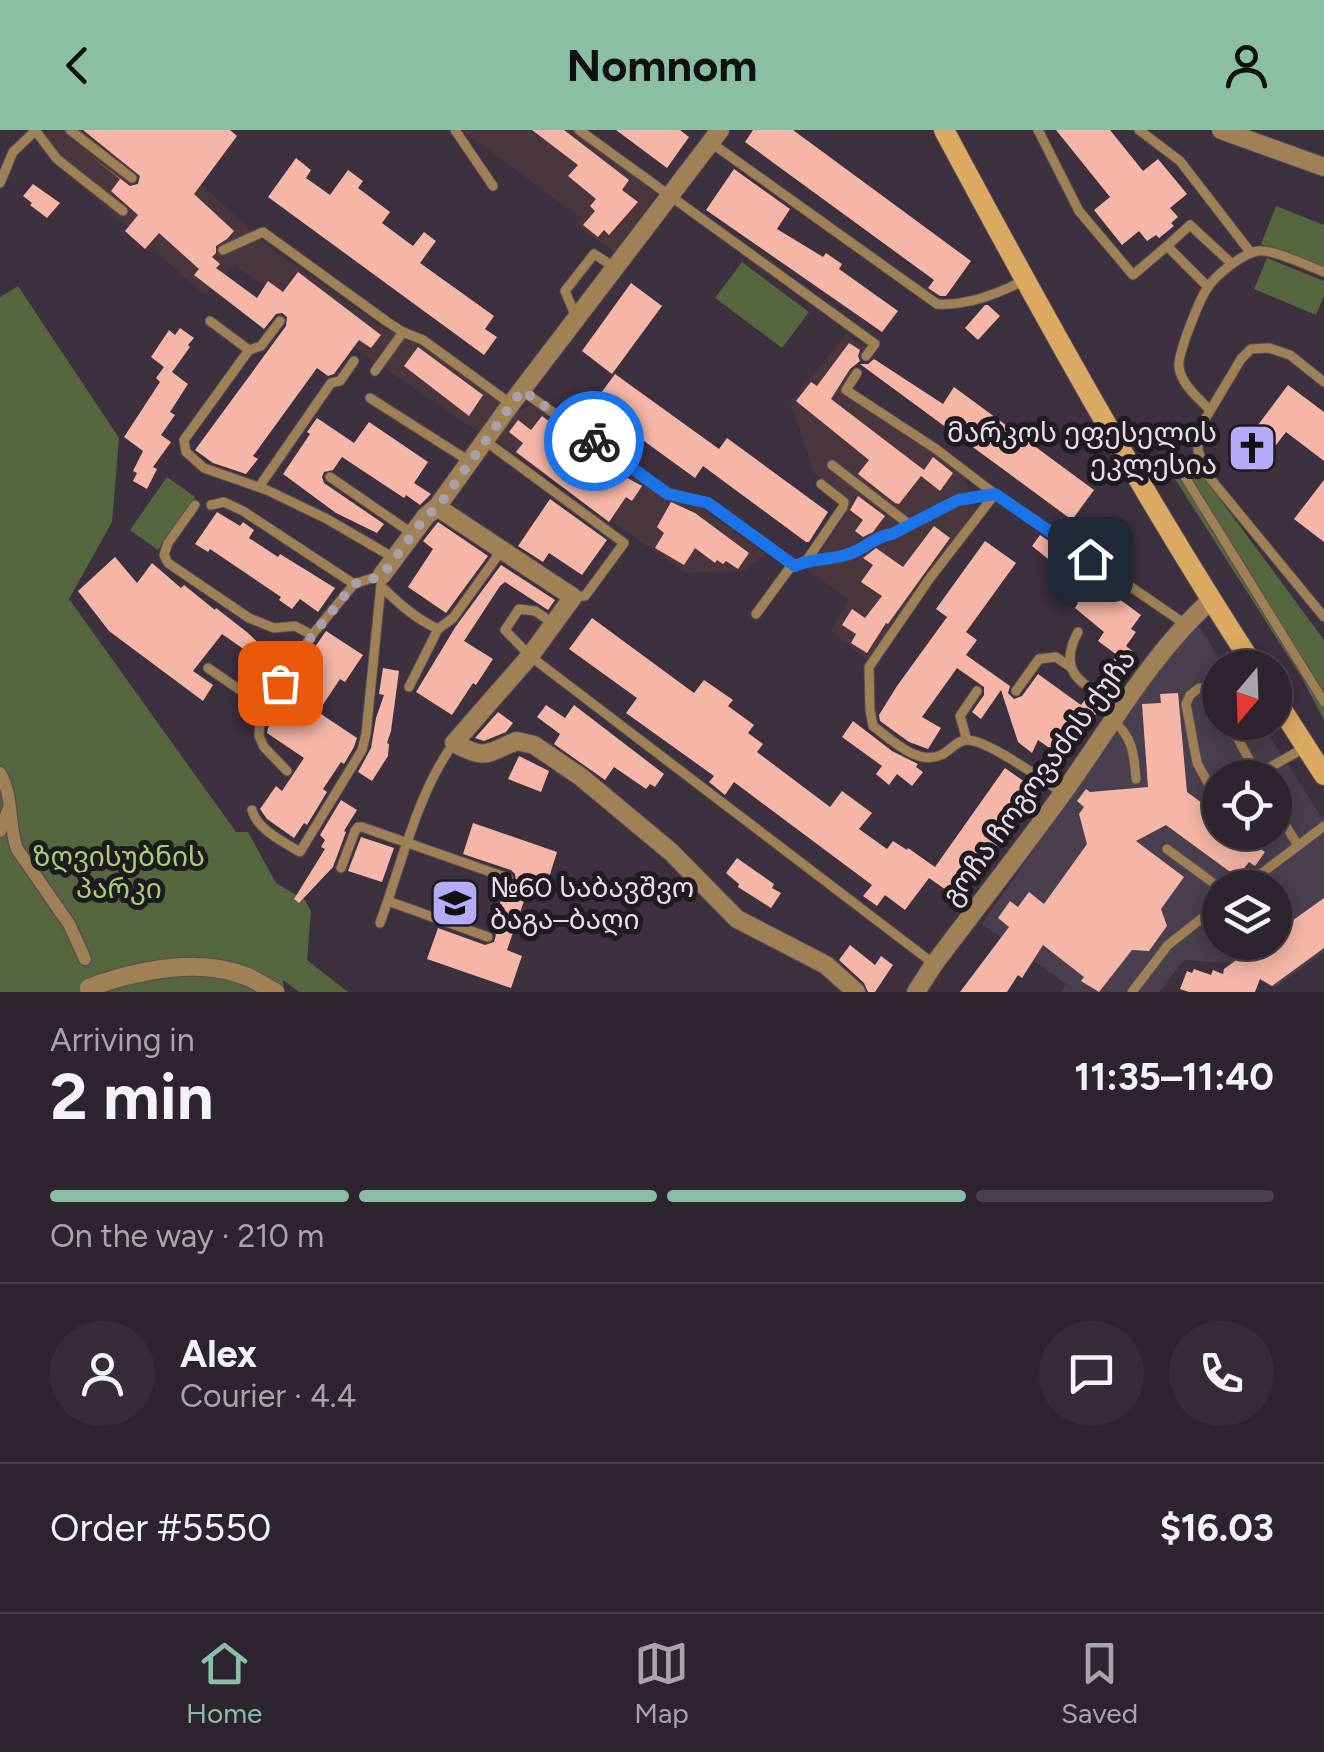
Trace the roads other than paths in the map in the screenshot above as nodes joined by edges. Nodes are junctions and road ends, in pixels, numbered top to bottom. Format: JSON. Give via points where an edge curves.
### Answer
{"nodes":[{"id":1,"x":70,"y":130,"type":"edge"},
{"id":2,"x":455,"y":130,"type":"edge"},
{"id":3,"x":579,"y":130,"type":"edge"},
{"id":4,"x":944,"y":130,"type":"edge"},
{"id":5,"x":1038,"y":130,"type":"edge"},
{"id":6,"x":1138,"y":130,"type":"edge"},
{"id":7,"x":1221,"y":130,"type":"edge"},
{"id":8,"x":35,"y":131,"type":"edge"},
{"id":9,"x":715,"y":136,"type":"edge"},
{"id":10,"x":1324,"y":166,"type":"edge"},
{"id":11,"x":132,"y":178,"type":"dead end"},
{"id":12,"x":0,"y":184,"type":"edge"},
{"id":13,"x":493,"y":186,"type":"dead end"},
{"id":14,"x":668,"y":196,"type":"junction"},
{"id":15,"x":123,"y":212,"type":"dead end"},
{"id":16,"x":1166,"y":246,"type":"junction"},
{"id":17,"x":223,"y":250,"type":"dead end"},
{"id":18,"x":1251,"y":252,"type":"junction"},
{"id":19,"x":1232,"y":264,"type":"junction"},
{"id":20,"x":1324,"y":272,"type":"edge"},
{"id":21,"x":1024,"y":280,"type":"junction"},
{"id":22,"x":1208,"y":287,"type":"junction"},
{"id":23,"x":210,"y":320,"type":"dead end"},
{"id":24,"x":280,"y":321,"type":"dead end"},
{"id":25,"x":403,"y":332,"type":"junction"},
{"id":26,"x":249,"y":350,"type":"junction"},
{"id":27,"x":866,"y":356,"type":"dead end"},
{"id":28,"x":354,"y":361,"type":"dead end"},
{"id":29,"x":375,"y":371,"type":"dead end"},
{"id":30,"x":857,"y":373,"type":"dead end"},
{"id":31,"x":1324,"y":382,"type":"edge"},
{"id":32,"x":516,"y":397,"type":"junction"},
{"id":33,"x":370,"y":398,"type":"dead end"},
{"id":34,"x":1210,"y":410,"type":"junction"},
{"id":35,"x":484,"y":440,"type":"junction"},
{"id":36,"x":469,"y":462,"type":"junction"},
{"id":37,"x":832,"y":465,"type":"dead end"},
{"id":38,"x":330,"y":477,"type":"dead end"},
{"id":39,"x":1185,"y":477,"type":"dead end"},
{"id":40,"x":821,"y":484,"type":"dead end"},
{"id":41,"x":258,"y":487,"type":"junction"},
{"id":42,"x":995,"y":494,"type":"junction"},
{"id":43,"x":194,"y":505,"type":"dead end"},
{"id":44,"x":210,"y":505,"type":"dead end"},
{"id":45,"x":438,"y":507,"type":"junction"},
{"id":46,"x":910,"y":525,"type":"junction"},
{"id":47,"x":413,"y":534,"type":"junction"},
{"id":48,"x":503,"y":548,"type":"junction"},
{"id":49,"x":394,"y":558,"type":"junction"},
{"id":50,"x":806,"y":560,"type":"junction"},
{"id":51,"x":795,"y":566,"type":"junction"},
{"id":52,"x":382,"y":581,"type":"junction"},
{"id":53,"x":354,"y":584,"type":"junction"},
{"id":54,"x":573,"y":597,"type":"junction"},
{"id":55,"x":1211,"y":600,"type":"junction"},
{"id":56,"x":756,"y":614,"type":"dead end"},
{"id":57,"x":1324,"y":617,"type":"edge"},
{"id":58,"x":554,"y":624,"type":"junction"},
{"id":59,"x":1185,"y":624,"type":"junction"},
{"id":60,"x":438,"y":629,"type":"junction"},
{"id":61,"x":1078,"y":632,"type":"dead end"},
{"id":62,"x":312,"y":636,"type":"junction"},
{"id":63,"x":1243,"y":650,"type":"edge"},
{"id":64,"x":530,"y":656,"type":"junction"},
{"id":65,"x":1069,"y":666,"type":"junction"},
{"id":66,"x":208,"y":668,"type":"dead end"},
{"id":67,"x":410,"y":687,"type":"dead end"},
{"id":68,"x":1202,"y":688,"type":"edge"},
{"id":69,"x":977,"y":691,"type":"dead end"},
{"id":70,"x":1016,"y":691,"type":"dead end"},
{"id":71,"x":1324,"y":702,"type":"edge"},
{"id":72,"x":265,"y":707,"type":"junction"},
{"id":73,"x":1116,"y":714,"type":"junction"},
{"id":74,"x":1292,"y":724,"type":"edge"},
{"id":75,"x":966,"y":740,"type":"junction"},
{"id":76,"x":454,"y":743,"type":"junction"},
{"id":77,"x":1306,"y":746,"type":"junction"},
{"id":78,"x":1284,"y":760,"type":"edge"},
{"id":79,"x":287,"y":771,"type":"dead end"},
{"id":80,"x":1202,"y":772,"type":"edge"},
{"id":81,"x":0,"y":773,"type":"edge"},
{"id":82,"x":1324,"y":775,"type":"edge"},
{"id":83,"x":1136,"y":779,"type":"dead end"},
{"id":84,"x":1063,"y":793,"type":"junction"},
{"id":85,"x":10,"y":801,"type":"junction"},
{"id":86,"x":252,"y":810,"type":"dead end"},
{"id":87,"x":1324,"y":826,"type":"edge"},
{"id":88,"x":0,"y":831,"type":"edge"},
{"id":89,"x":1292,"y":839,"type":"edge"},
{"id":90,"x":408,"y":844,"type":"junction"},
{"id":91,"x":1298,"y":844,"type":"junction"},
{"id":92,"x":0,"y":848,"type":"edge"},
{"id":93,"x":1167,"y":848,"type":"dead end"},
{"id":94,"x":17,"y":849,"type":"junction"},
{"id":95,"x":340,"y":868,"type":"dead end"},
{"id":96,"x":1265,"y":870,"type":"edge"},
{"id":97,"x":1202,"y":874,"type":"edge"},
{"id":98,"x":508,"y":878,"type":"dead end"},
{"id":99,"x":388,"y":900,"type":"junction"},
{"id":100,"x":1202,"y":918,"type":"edge"},
{"id":101,"x":380,"y":922,"type":"dead end"},
{"id":102,"x":488,"y":937,"type":"dead end"},
{"id":103,"x":84,"y":958,"type":"dead end"},
{"id":104,"x":934,"y":964,"type":"junction"},
{"id":105,"x":90,"y":987,"type":"edge"},
{"id":106,"x":275,"y":992,"type":"edge"},
{"id":107,"x":856,"y":992,"type":"edge"},
{"id":108,"x":916,"y":992,"type":"edge"},
{"id":109,"x":1132,"y":992,"type":"edge"}],
"edges":[{"from":1,"to":11,"type":"lane"},
{"from":2,"to":13,"type":"lane"},
{"from":3,"to":14,"type":"lane"},
{"from":4,"to":21,"type":"main road"},
{"from":5,"to":16,"type":"lane","via":[[1079,210],[1134,274]]},
{"from":6,"to":18,"type":"lane","via":[[1180,161]]},
{"from":7,"to":10,"type":"street"},
{"from":8,"to":12,"type":"lane","via":[[13,152]]},
{"from":8,"to":15,"type":"lane"},
{"from":9,"to":14,"type":"street"},
{"from":9,"to":21,"type":"lane","via":[[936,304],[957,305]]},
{"from":14,"to":27,"type":"lane","via":[[874,344]]},
{"from":14,"to":32,"type":"street"},
{"from":16,"to":19,"type":"lane","via":[[1190,225]]},
{"from":16,"to":22,"type":"lane"},
{"from":17,"to":25,"type":"lane","via":[[262,232]]},
{"from":18,"to":19,"type":"lane"},
{"from":18,"to":20,"type":"lane"},
{"from":19,"to":22,"type":"lane"},
{"from":21,"to":55,"type":"main road"},
{"from":22,"to":34,"type":"lane","via":[[1178,356],[1179,372]]},
{"from":23,"to":26,"type":"lane"},
{"from":24,"to":26,"type":"lane"},
{"from":25,"to":29,"type":"lane"},
{"from":25,"to":32,"type":"lane"},
{"from":26,"to":41,"type":"lane","via":[[184,440],[186,452],[204,468]]},
{"from":28,"to":41,"type":"lane","via":[[340,381],[330,383]]},
{"from":30,"to":42,"type":"lane","via":[[846,390]]},
{"from":31,"to":34,"type":"lane","via":[[1290,355],[1251,350]]},
{"from":32,"to":35,"type":"street"},
{"from":32,"to":51,"type":"lane","via":[[668,494],[708,503]]},
{"from":33,"to":36,"type":"lane"},
{"from":34,"to":57,"type":"lane","via":[[1198,431],[1209,477]]},
{"from":35,"to":36,"type":"street"},
{"from":35,"to":54,"type":"lane","via":[[624,543],[586,596]]},
{"from":36,"to":45,"type":"street"},
{"from":37,"to":46,"type":"lane"},
{"from":38,"to":47,"type":"lane"},
{"from":39,"to":71,"type":"lane"},
{"from":40,"to":50,"type":"lane","via":[[844,502]]},
{"from":41,"to":49,"type":"lane"},
{"from":42,"to":46,"type":"lane","via":[[958,500]]},
{"from":42,"to":59,"type":"lane"},
{"from":42,"to":75,"type":"lane","via":[[869,667],[872,726],[928,759]]},
{"from":43,"to":62,"type":"lane","via":[[168,543],[168,563],[249,618]]},
{"from":44,"to":53,"type":"lane","via":[[224,502],[243,511]]},
{"from":45,"to":47,"type":"street"},
{"from":45,"to":48,"type":"street"},
{"from":46,"to":50,"type":"lane","via":[[852,553]]},
{"from":47,"to":49,"type":"street"},
{"from":48,"to":54,"type":"street"},
{"from":48,"to":60,"type":"lane"},
{"from":49,"to":52,"type":"street"},
{"from":50,"to":51,"type":"lane"},
{"from":51,"to":56,"type":"lane"},
{"from":52,"to":53,"type":"lane"},
{"from":52,"to":60,"type":"lane","via":[[405,610]]},
{"from":52,"to":86,"type":"lane","via":[[362,750],[300,852],[262,827]]},
{"from":53,"to":62,"type":"lane"},
{"from":54,"to":58,"type":"street"},
{"from":55,"to":59,"type":"street","name":"გოჩა ჩოგოვაძის ქუჩა"},
{"from":55,"to":63,"type":"main road"},
{"from":58,"to":64,"type":"street"},
{"from":58,"to":64,"type":"lane","via":[[519,609],[505,630]]},
{"from":59,"to":73,"type":"street","name":"გოჩა ჩოგოვაძის ქუჩა"},
{"from":60,"to":67,"type":"lane"},
{"from":61,"to":65,"type":"lane"},
{"from":62,"to":72,"type":"lane"},
{"from":64,"to":76,"type":"street"},
{"from":64,"to":104,"type":"lane"},
{"from":65,"to":70,"type":"lane","via":[[1056,657],[1039,660]]},
{"from":65,"to":73,"type":"lane"},
{"from":66,"to":72,"type":"lane"},
{"from":68,"to":80,"type":"lane","via":[[1186,704]]},
{"from":69,"to":75,"type":"lane","via":[[960,716]]},
{"from":72,"to":79,"type":"lane","via":[[259,736]]},
{"from":73,"to":83,"type":"lane","via":[[1133,747]]},
{"from":73,"to":84,"type":"street","name":"გოჩა ჩოგოვაძის ქუჩა"},
{"from":74,"to":77,"type":"main road"},
{"from":75,"to":84,"type":"lane"},
{"from":76,"to":90,"type":"lane","via":[[426,792]]},
{"from":76,"to":107,"type":"street","via":[[475,754],[517,740],[534,745],[670,852],[737,919],[826,965]]},
{"from":77,"to":78,"type":"lane"},
{"from":77,"to":82,"type":"main road"},
{"from":81,"to":85,"type":"street"},
{"from":84,"to":104,"type":"street","name":"გოჩა ჩოგოვაძის ქუჩა"},
{"from":85,"to":88,"type":"street"},
{"from":85,"to":94,"type":"street"},
{"from":87,"to":91,"type":"lane"},
{"from":89,"to":91,"type":"lane"},
{"from":90,"to":95,"type":"lane","via":[[358,828]]},
{"from":90,"to":98,"type":"lane"},
{"from":90,"to":99,"type":"lane"},
{"from":91,"to":96,"type":"lane"},
{"from":92,"to":94,"type":"street"},
{"from":93,"to":97,"type":"lane"},
{"from":94,"to":103,"type":"street","via":[[69,924]]},
{"from":99,"to":101,"type":"lane"},
{"from":99,"to":102,"type":"lane"},
{"from":100,"to":109,"type":"lane","via":[[1168,945]]},
{"from":104,"to":108,"type":"street","name":"გოჩა ჩოგოვაძის ქუჩა"},
{"from":105,"to":106,"type":"street","via":[[132,973],[200,968],[246,976]]}]}
